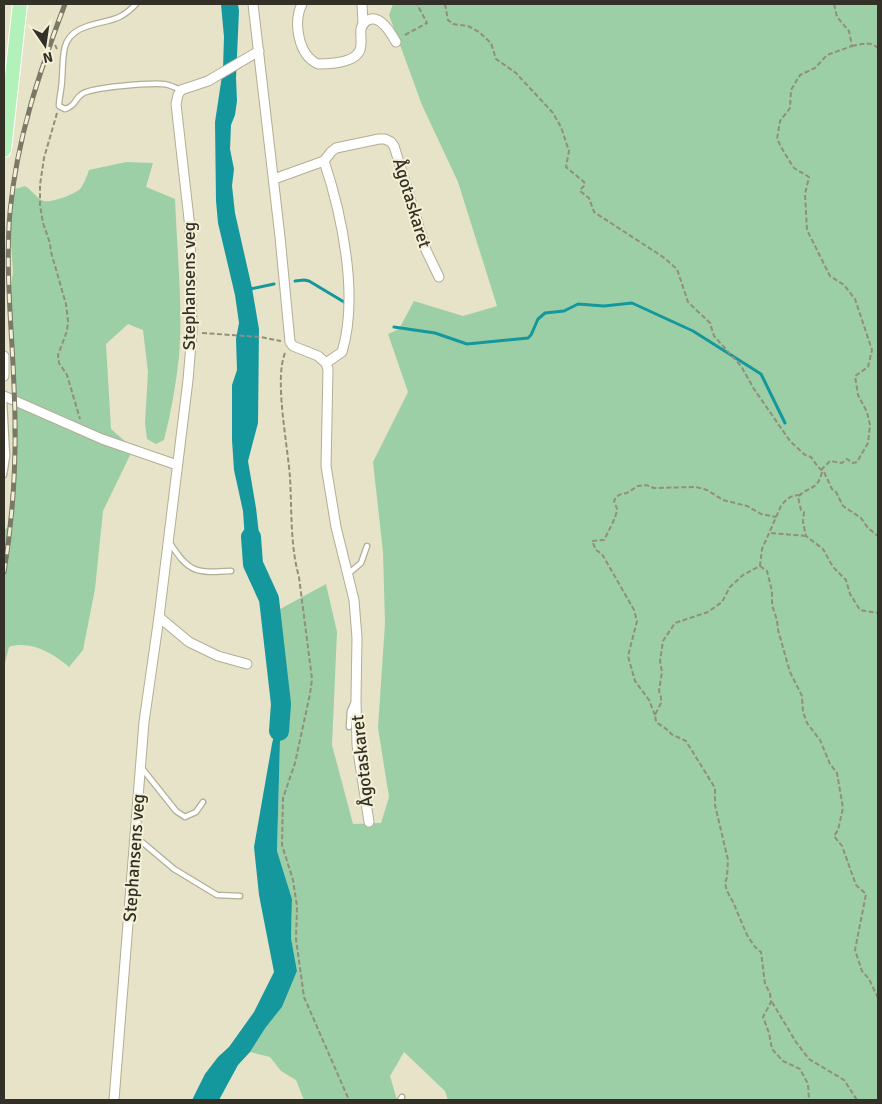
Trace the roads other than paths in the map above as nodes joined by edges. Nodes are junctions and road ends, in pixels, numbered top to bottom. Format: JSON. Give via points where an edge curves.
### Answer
{"nodes":[{"id":1,"x":20,"y":4,"type":"edge"},
{"id":2,"x":136,"y":4,"type":"edge"},
{"id":3,"x":253,"y":4,"type":"edge"},
{"id":4,"x":302,"y":4,"type":"edge"},
{"id":5,"x":362,"y":4,"type":"edge"},
{"id":6,"x":363,"y":24,"type":"junction"},
{"id":7,"x":396,"y":42,"type":"dead end"},
{"id":8,"x":258,"y":51,"type":"junction"},
{"id":9,"x":8,"y":74,"type":"edge"},
{"id":10,"x":181,"y":90,"type":"junction"},
{"id":11,"x":4,"y":150,"type":"edge"},
{"id":12,"x":324,"y":161,"type":"junction"},
{"id":13,"x":274,"y":179,"type":"junction"},
{"id":14,"x":439,"y":277,"type":"dead end"},
{"id":15,"x":4,"y":356,"type":"edge"},
{"id":16,"x":326,"y":363,"type":"junction"},
{"id":17,"x":4,"y":376,"type":"edge"},
{"id":18,"x":4,"y":396,"type":"edge"},
{"id":19,"x":4,"y":401,"type":"edge"},
{"id":20,"x":177,"y":465,"type":"junction"},
{"id":21,"x":4,"y":475,"type":"edge"},
{"id":22,"x":168,"y":540,"type":"junction"},
{"id":23,"x":367,"y":546,"type":"dead end"},
{"id":24,"x":231,"y":572,"type":"dead end"},
{"id":25,"x":348,"y":574,"type":"junction"},
{"id":26,"x":159,"y":617,"type":"junction"},
{"id":27,"x":248,"y":664,"type":"dead end"},
{"id":28,"x":356,"y":700,"type":"junction"},
{"id":29,"x":349,"y":727,"type":"dead end"},
{"id":30,"x":140,"y":766,"type":"junction"},
{"id":31,"x":203,"y":802,"type":"dead end"},
{"id":32,"x":369,"y":822,"type":"dead end"},
{"id":33,"x":135,"y":839,"type":"junction"},
{"id":34,"x":240,"y":896,"type":"dead end"},
{"id":35,"x":114,"y":1100,"type":"edge"}],
"edges":[{"from":1,"to":9,"type":"main road"},
{"from":2,"to":10,"type":"lane","via":[[119,18],[87,26],[71,34],[65,43],[62,59],[59,106],[65,109],[83,93],[106,88],[164,83]]},
{"from":3,"to":8,"type":"street"},
{"from":4,"to":6,"type":"street","via":[[297,20],[303,48],[307,56],[318,64],[353,58],[359,52]]},
{"from":5,"to":6,"type":"street"},
{"from":6,"to":7,"type":"street","via":[[377,19]]},
{"from":8,"to":10,"type":"street","via":[[208,81]]},
{"from":8,"to":13,"type":"street"},
{"from":9,"to":11,"type":"main road"},
{"from":10,"to":20,"type":"street","name":"Stephansens veg","via":[[176,104],[191,242],[192,332]]},
{"from":12,"to":13,"type":"street","name":"Ågotaskaret"},
{"from":12,"to":14,"type":"street","name":"Ågotaskaret","via":[[336,148],[379,139],[391,142],[426,250]]},
{"from":12,"to":16,"type":"street","via":[[343,231],[349,308],[342,352]]},
{"from":13,"to":16,"type":"street","via":[[290,342]]},
{"from":15,"to":17,"type":"street"},
{"from":16,"to":25,"type":"street","name":"Ågotaskaret","via":[[326,466]]},
{"from":18,"to":20,"type":"street","via":[[81,430]]},
{"from":19,"to":21,"type":"lane","via":[[7,456]]},
{"from":20,"to":22,"type":"street","name":"Stephansens veg"},
{"from":22,"to":24,"type":"lane","via":[[187,567],[200,571]]},
{"from":22,"to":26,"type":"street","name":"Stephansens veg"},
{"from":23,"to":25,"type":"lane","via":[[361,562]]},
{"from":25,"to":28,"type":"street","name":"Ågotaskaret","via":[[357,638]]},
{"from":26,"to":27,"type":"street","via":[[189,642],[218,656]]},
{"from":26,"to":30,"type":"street","name":"Stephansens veg"},
{"from":28,"to":29,"type":"lane","name":"Ågotaskaret","via":[[351,707]]},
{"from":28,"to":32,"type":"street","name":"Ågotaskaret","via":[[357,745]]},
{"from":30,"to":31,"type":"lane","via":[[176,811],[185,816],[196,812]]},
{"from":30,"to":33,"type":"street","name":"Stephansens veg"},
{"from":33,"to":34,"type":"lane","via":[[174,869],[217,895]]},
{"from":33,"to":35,"type":"street","name":"Stephansens veg"}]}
